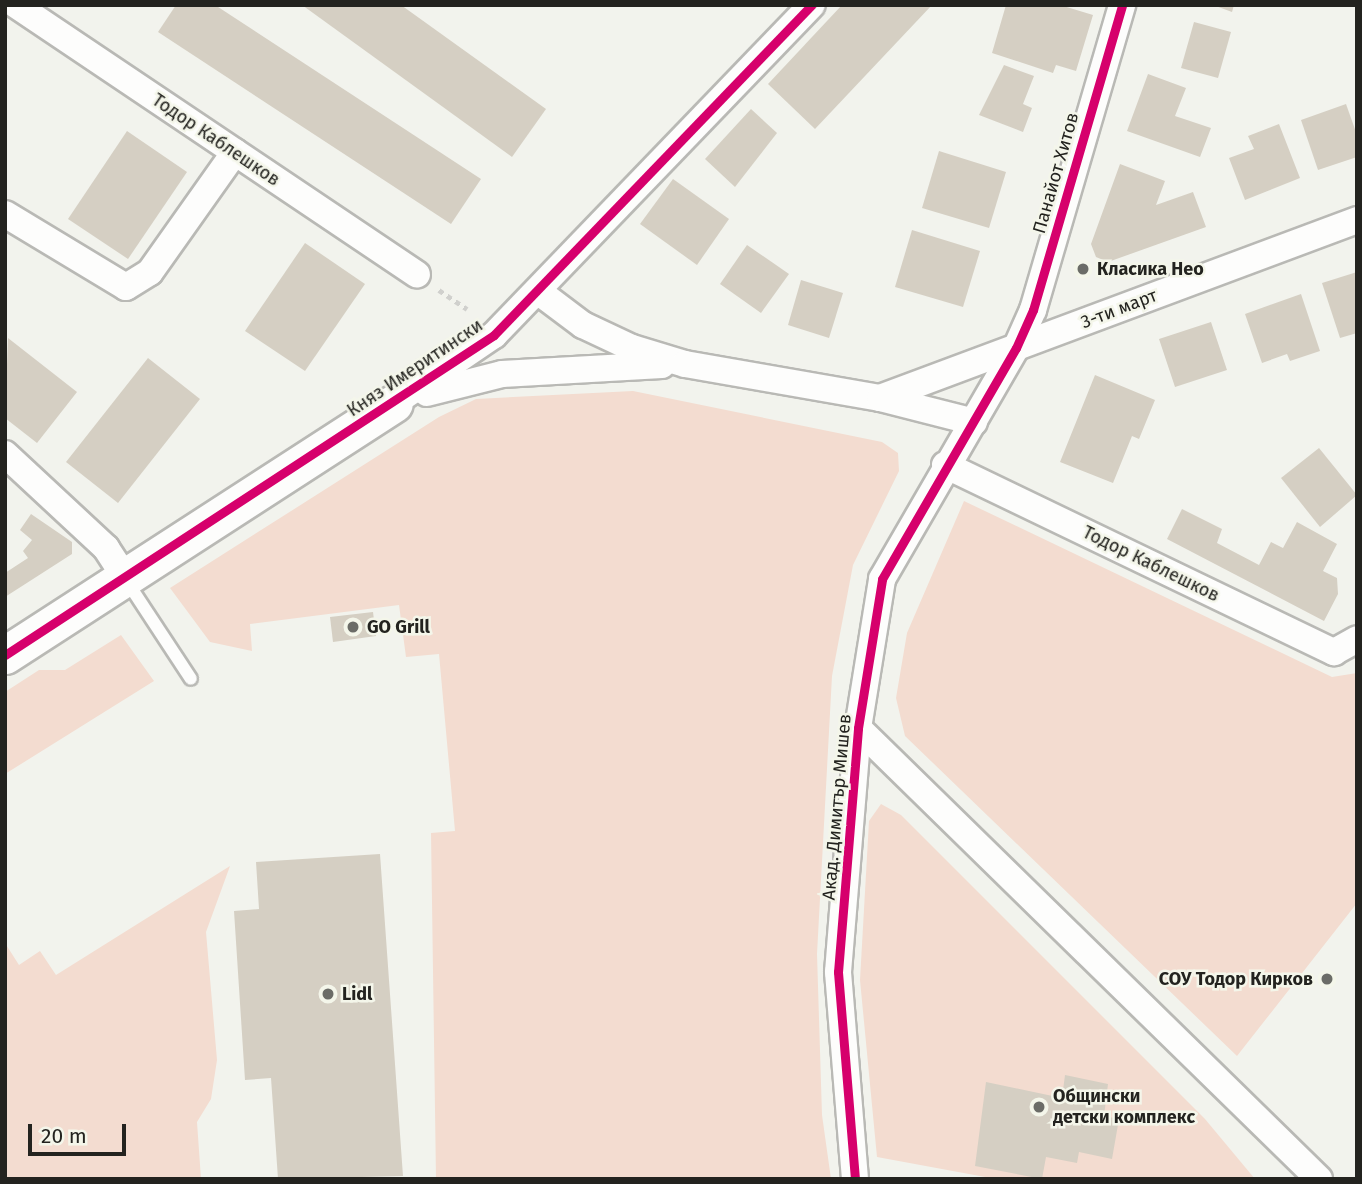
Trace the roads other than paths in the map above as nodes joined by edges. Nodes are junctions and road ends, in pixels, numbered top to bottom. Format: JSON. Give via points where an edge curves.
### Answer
{"nodes":[{"id":1,"x":16,"y":5,"type":"edge"},
{"id":2,"x":813,"y":5,"type":"edge"},
{"id":3,"x":1122,"y":5,"type":"edge"},
{"id":4,"x":234,"y":152,"type":"junction"},
{"id":5,"x":5,"y":214,"type":"edge"},
{"id":6,"x":1357,"y":220,"type":"edge"},
{"id":7,"x":417,"y":274,"type":"dead end"},
{"id":8,"x":539,"y":292,"type":"junction"},
{"id":9,"x":1016,"y":348,"type":"junction"},
{"id":10,"x":685,"y":364,"type":"junction"},
{"id":11,"x":880,"y":398,"type":"junction"},
{"id":12,"x":394,"y":403,"type":"junction"},
{"id":13,"x":974,"y":422,"type":"junction"},
{"id":14,"x":5,"y":454,"type":"edge"},
{"id":15,"x":945,"y":465,"type":"junction"},
{"id":16,"x":124,"y":576,"type":"junction"},
{"id":17,"x":1357,"y":639,"type":"edge"},
{"id":18,"x":5,"y":655,"type":"edge"},
{"id":19,"x":191,"y":679,"type":"dead end"},
{"id":20,"x":858,"y":728,"type":"junction"},
{"id":21,"x":855,"y":1179,"type":"edge"},
{"id":22,"x":1319,"y":1179,"type":"edge"}],
"edges":[{"from":1,"to":4,"type":"street","name":"Тодор Каблешков"},
{"from":2,"to":8,"type":"street","name":"Княз Имеритински"},
{"from":3,"to":9,"type":"street","name":"Панайот Хитов","via":[[1033,310]]},
{"from":4,"to":5,"type":"street","via":[[149,272],[126,287]]},
{"from":4,"to":7,"type":"street","name":"Тодор Каблешков"},
{"from":6,"to":9,"type":"street","name":"3-ти март"},
{"from":8,"to":10,"type":"street","via":[[583,326],[632,348]]},
{"from":8,"to":12,"type":"street","name":"Княз Имеритински","via":[[494,335]]},
{"from":9,"to":11,"type":"street","name":"3-ти март"},
{"from":9,"to":13,"type":"street","name":"Акад. Димитър Мишев"},
{"from":10,"to":11,"type":"street"},
{"from":10,"to":12,"type":"street","via":[[502,374]]},
{"from":11,"to":13,"type":"street"},
{"from":12,"to":16,"type":"street","name":"Княз Имеритински"},
{"from":13,"to":15,"type":"street","name":"Акад. Димитър Мишев"},
{"from":14,"to":16,"type":"street","via":[[106,548]]},
{"from":15,"to":17,"type":"street","name":"Тодор Каблешков","via":[[1334,652]]},
{"from":15,"to":20,"type":"street","name":"Акад. Димитър Мишев","via":[[882,579]]},
{"from":16,"to":18,"type":"street","name":"Княз Имеритински"},
{"from":16,"to":19,"type":"lane"},
{"from":20,"to":21,"type":"street","name":"Акад. Димитър Мишев","via":[[838,972]]},
{"from":20,"to":22,"type":"street","name":"Акад. Димитър Мишев"}]}
